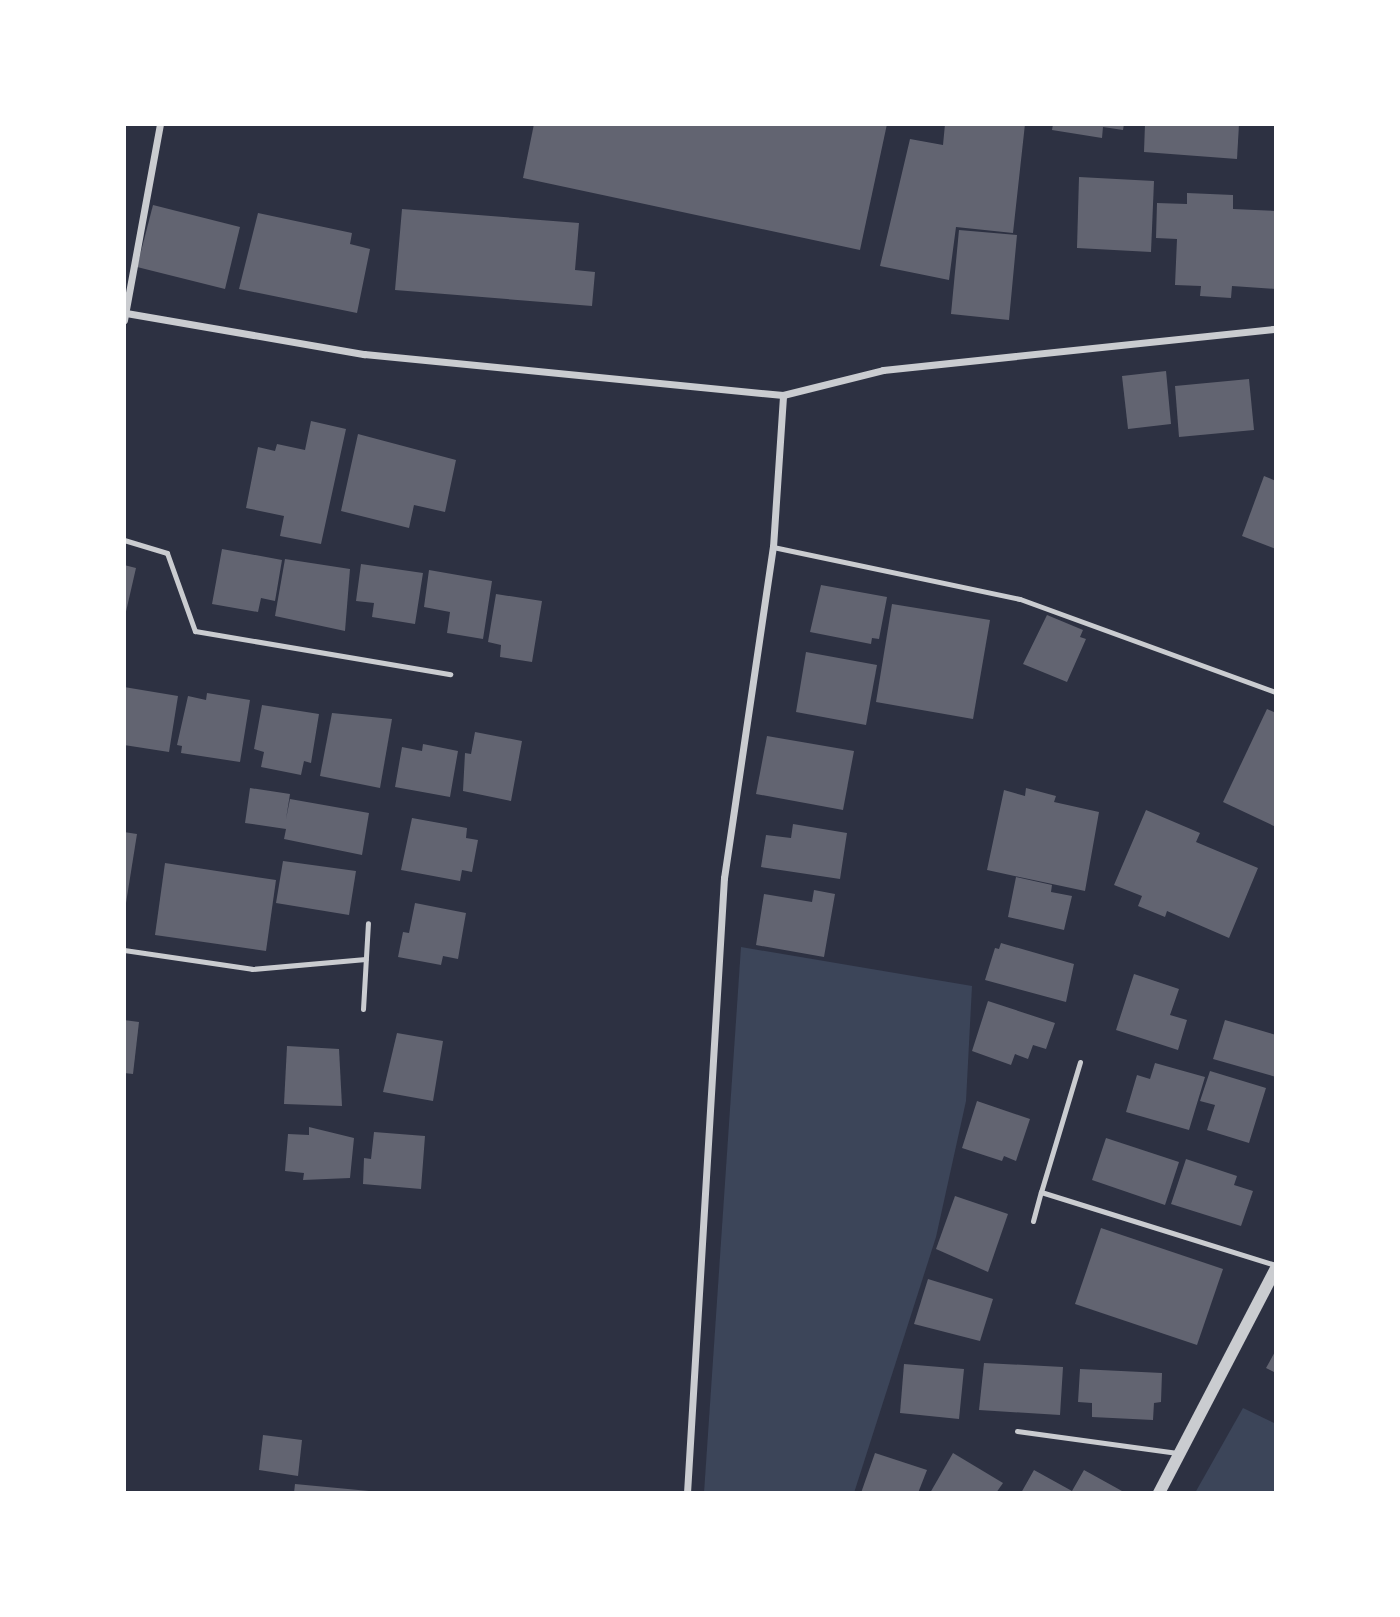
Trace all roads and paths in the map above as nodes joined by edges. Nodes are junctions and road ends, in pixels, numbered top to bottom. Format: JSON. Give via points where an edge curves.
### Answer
{"nodes":[{"id":1,"x":160,"y":124,"type":"edge"},
{"id":2,"x":125,"y":316,"type":"edge"},
{"id":3,"x":1276,"y":329,"type":"edge"},
{"id":4,"x":783,"y":395,"type":"junction"},
{"id":5,"x":124,"y":540,"type":"edge"},
{"id":6,"x":774,"y":547,"type":"junction"},
{"id":7,"x":450,"y":674,"type":"dead end"},
{"id":8,"x":1276,"y":692,"type":"edge"},
{"id":9,"x":368,"y":923,"type":"dead end"},
{"id":10,"x":124,"y":950,"type":"edge"},
{"id":11,"x":366,"y":959,"type":"junction"},
{"id":12,"x":363,"y":1009,"type":"dead end"},
{"id":13,"x":1080,"y":1062,"type":"dead end"},
{"id":14,"x":1041,"y":1192,"type":"junction"},
{"id":15,"x":1032,"y":1221,"type":"dead end"},
{"id":16,"x":1276,"y":1267,"type":"edge"},
{"id":17,"x":1017,"y":1432,"type":"dead end"},
{"id":18,"x":1181,"y":1454,"type":"junction"},
{"id":19,"x":687,"y":1493,"type":"edge"},
{"id":20,"x":1159,"y":1493,"type":"edge"}],
"edges":[{"from":1,"to":2,"type":"street"},
{"from":2,"to":4,"type":"street","via":[[364,354]]},
{"from":3,"to":4,"type":"street","via":[[883,370]]},
{"from":4,"to":6,"type":"street"},
{"from":5,"to":7,"type":"lane","via":[[167,553],[195,631]]},
{"from":6,"to":8,"type":"lane","via":[[1020,599]]},
{"from":6,"to":19,"type":"street","via":[[724,878]]},
{"from":9,"to":11,"type":"lane"},
{"from":10,"to":11,"type":"lane","via":[[252,969]]},
{"from":11,"to":12,"type":"lane"},
{"from":13,"to":14,"type":"lane"},
{"from":14,"to":15,"type":"lane"},
{"from":14,"to":16,"type":"lane"},
{"from":16,"to":18,"type":"street"},
{"from":17,"to":18,"type":"lane"},
{"from":18,"to":20,"type":"street"}]}
